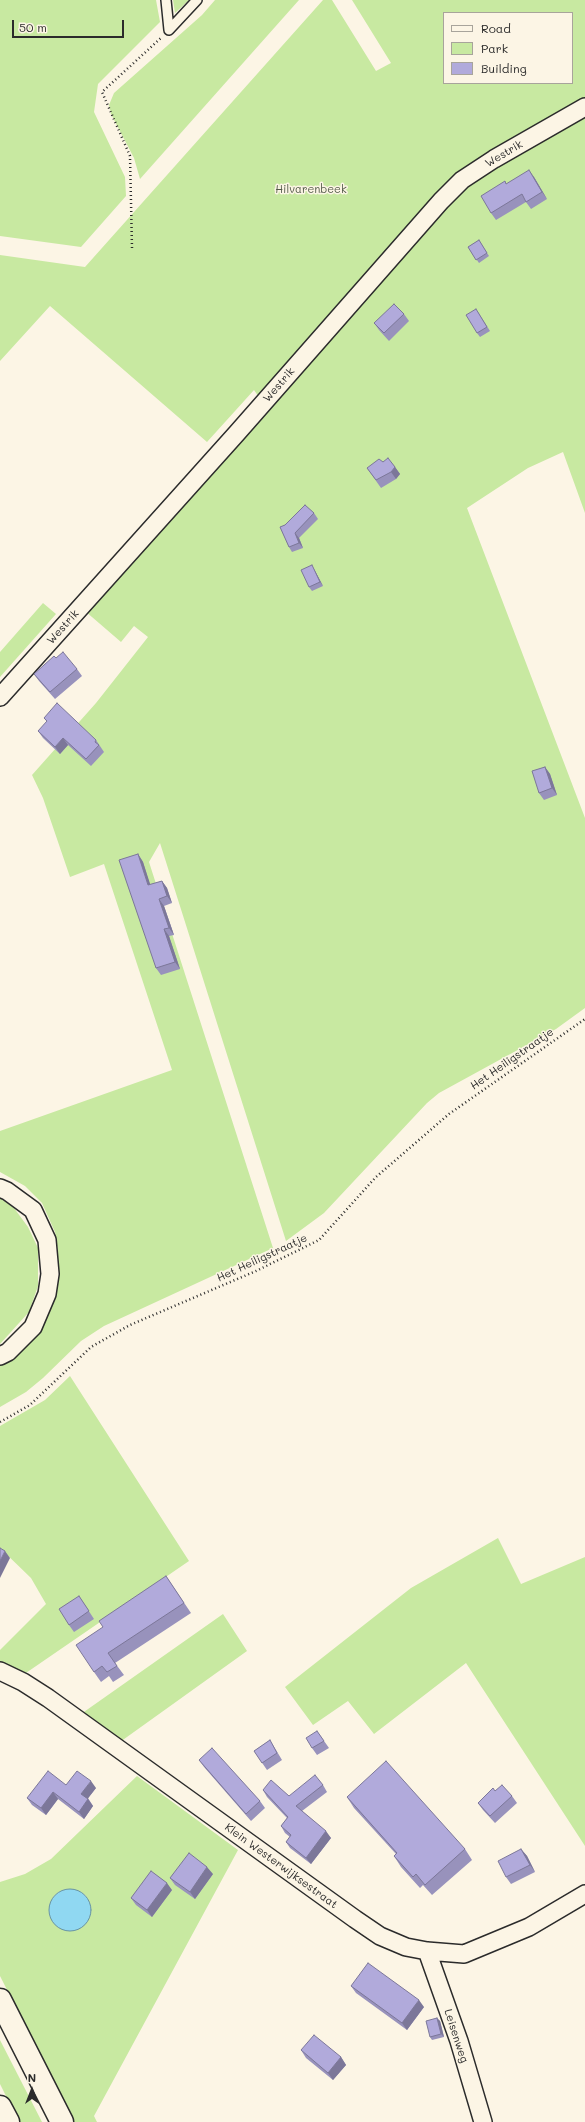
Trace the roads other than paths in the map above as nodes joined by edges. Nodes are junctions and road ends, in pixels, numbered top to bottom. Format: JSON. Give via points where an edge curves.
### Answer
{"nodes":[{"id":1,"x":166,"y":0,"type":"edge"},
{"id":2,"x":197,"y":0,"type":"edge"},
{"id":3,"x":585,"y":107,"type":"edge"},
{"id":4,"x":0,"y":697,"type":"edge"},
{"id":5,"x":0,"y":1188,"type":"edge"},
{"id":6,"x":0,"y":1356,"type":"edge"},
{"id":7,"x":0,"y":1671,"type":"edge"},
{"id":8,"x":585,"y":1894,"type":"edge"},
{"id":9,"x":427,"y":1951,"type":"junction"},
{"id":10,"x":0,"y":2000,"type":"edge"},
{"id":11,"x":0,"y":2107,"type":"edge"},
{"id":12,"x":8,"y":2122,"type":"edge"},
{"id":13,"x":62,"y":2122,"type":"edge"},
{"id":14,"x":483,"y":2122,"type":"edge"}],
"edges":[{"from":1,"to":2,"type":"lane","via":[[170,30]]},
{"from":3,"to":4,"type":"street","name":"Westrik","via":[[494,159],[462,180],[441,201]]},
{"from":5,"to":6,"type":"street","via":[[33,1210],[47,1240],[50,1274],[47,1294],[33,1327],[8,1352]]},
{"from":7,"to":9,"type":"street","name":"Klein Westerwijksestraat","via":[[48,1698],[355,1920],[380,1936],[406,1947]]},
{"from":8,"to":9,"type":"street","name":"Klein Westerwijksestraat","via":[[529,1927],[464,1954]]},
{"from":9,"to":14,"type":"street","name":"Leisenweg","via":[[459,2041]]},
{"from":10,"to":13,"type":"highway"},
{"from":11,"to":12,"type":"highway"}]}
